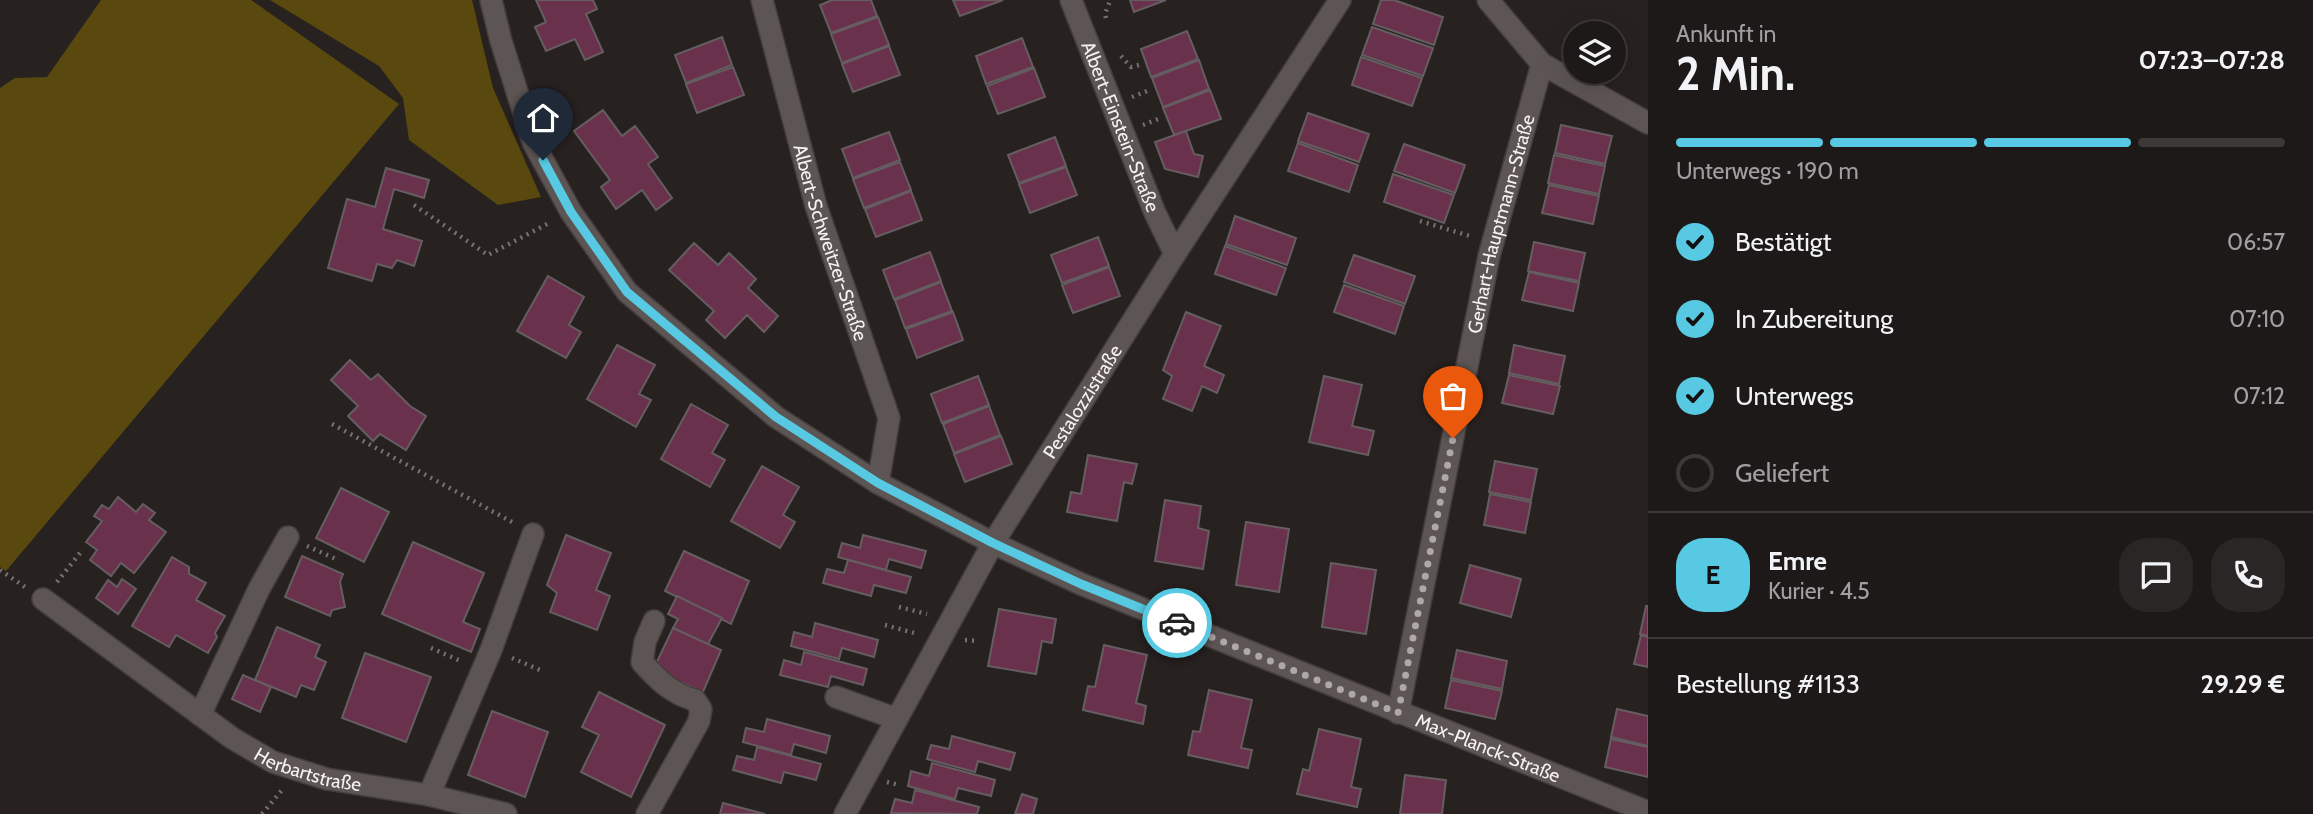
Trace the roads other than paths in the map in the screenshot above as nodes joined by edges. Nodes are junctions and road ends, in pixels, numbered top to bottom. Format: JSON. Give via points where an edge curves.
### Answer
{"nodes":[{"id":1,"x":491,"y":0,"type":"edge"},
{"id":2,"x":762,"y":0,"type":"edge"},
{"id":3,"x":1071,"y":0,"type":"edge"},
{"id":4,"x":1340,"y":0,"type":"edge"},
{"id":5,"x":1488,"y":0,"type":"edge"},
{"id":6,"x":1542,"y":64,"type":"junction"},
{"id":7,"x":1648,"y":123,"type":"edge"},
{"id":8,"x":1175,"y":254,"type":"junction"},
{"id":9,"x":878,"y":483,"type":"junction"},
{"id":10,"x":533,"y":534,"type":"road end"},
{"id":11,"x":288,"y":537,"type":"dead end"},
{"id":12,"x":993,"y":543,"type":"junction"},
{"id":13,"x":43,"y":599,"type":"road end"},
{"id":14,"x":654,"y":621,"type":"dead end"},
{"id":15,"x":836,"y":697,"type":"dead end"},
{"id":16,"x":1398,"y":713,"type":"junction"},
{"id":17,"x":200,"y":715,"type":"junction"},
{"id":18,"x":897,"y":719,"type":"junction"},
{"id":19,"x":429,"y":795,"type":"junction"},
{"id":20,"x":1648,"y":812,"type":"edge"},
{"id":21,"x":506,"y":814,"type":"edge"},
{"id":22,"x":647,"y":814,"type":"edge"},
{"id":23,"x":845,"y":814,"type":"edge"}],
"edges":[{"from":1,"to":9,"type":"street","name":"Max-Planck-Straße","via":[[533,142],[571,212],[627,292],[776,417]]},
{"from":2,"to":9,"type":"street","name":"Albert-Schweitzer-Straße","via":[[816,206],[889,418]]},
{"from":3,"to":8,"type":"street","name":"Albert-Einstein-Straße","via":[[1154,213]]},
{"from":4,"to":8,"type":"street","name":"Pestalozzistraße"},
{"from":5,"to":6,"type":"street"},
{"from":6,"to":7,"type":"street"},
{"from":6,"to":16,"type":"street","name":"Gerhart-Hauptmann-Straße","via":[[1493,243]]},
{"from":8,"to":12,"type":"street","name":"Pestalozzistraße"},
{"from":9,"to":12,"type":"street","name":"Max-Planck-Straße"},
{"from":10,"to":19,"type":"street","via":[[491,650]]},
{"from":11,"to":17,"type":"street"},
{"from":12,"to":16,"type":"street","name":"Max-Planck-Straße","via":[[1088,587]]},
{"from":12,"to":18,"type":"street","name":"Pestalozzistraße"},
{"from":13,"to":17,"type":"street","name":"Herbartstraße"},
{"from":14,"to":22,"type":"street","via":[[642,662],[679,696],[695,700],[701,709],[699,721]]},
{"from":15,"to":18,"type":"street"},
{"from":16,"to":20,"type":"street","name":"Max-Planck-Straße"},
{"from":17,"to":19,"type":"street","name":"Herbartstraße","via":[[272,762],[327,779]]},
{"from":18,"to":23,"type":"street","name":"Pestalozzistraße"},
{"from":19,"to":21,"type":"street","name":"Herbartstraße"}]}
